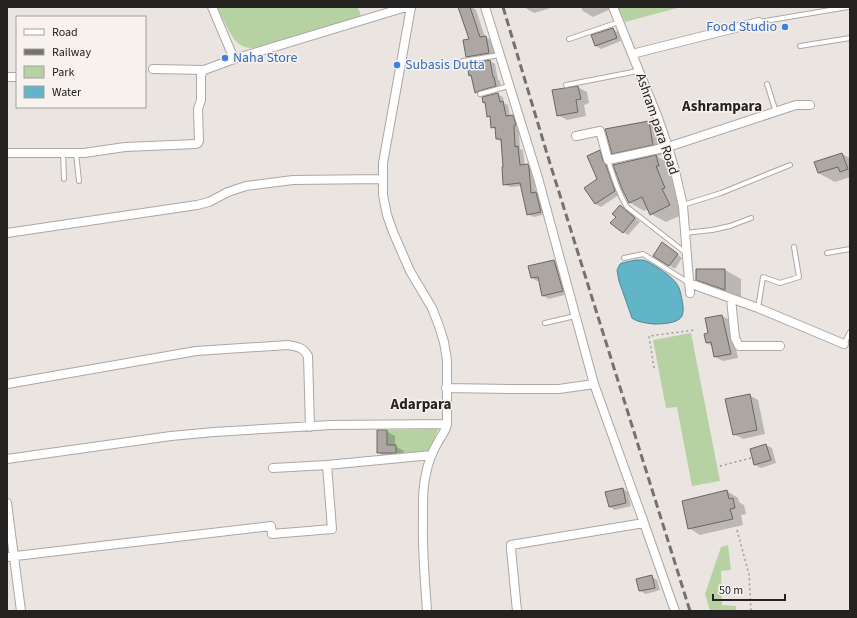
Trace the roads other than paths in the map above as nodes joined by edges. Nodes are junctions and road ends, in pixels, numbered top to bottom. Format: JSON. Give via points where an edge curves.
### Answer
{"nodes":[{"id":1,"x":212,"y":7,"type":"edge"},
{"id":2,"x":406,"y":7,"type":"edge"},
{"id":3,"x":411,"y":7,"type":"edge"},
{"id":4,"x":485,"y":7,"type":"edge"},
{"id":5,"x":613,"y":7,"type":"edge"},
{"id":6,"x":848,"y":7,"type":"edge"},
{"id":7,"x":619,"y":22,"type":"junction"},
{"id":8,"x":759,"y":22,"type":"joint"},
{"id":9,"x":850,"y":38,"type":"edge"},
{"id":10,"x":569,"y":39,"type":"dead end"},
{"id":11,"x":800,"y":46,"type":"dead end"},
{"id":12,"x":632,"y":54,"type":"junction"},
{"id":13,"x":500,"y":55,"type":"junction"},
{"id":14,"x":234,"y":59,"type":"junction"},
{"id":15,"x":463,"y":61,"type":"dead end"},
{"id":16,"x":153,"y":69,"type":"dead end"},
{"id":17,"x":204,"y":70,"type":"junction"},
{"id":18,"x":638,"y":71,"type":"junction"},
{"id":19,"x":767,"y":84,"type":"dead end"},
{"id":20,"x":566,"y":85,"type":"dead end"},
{"id":21,"x":510,"y":86,"type":"junction"},
{"id":22,"x":480,"y":94,"type":"dead end"},
{"id":23,"x":810,"y":105,"type":"dead end"},
{"id":24,"x":776,"y":112,"type":"junction"},
{"id":25,"x":576,"y":136,"type":"dead end"},
{"id":26,"x":668,"y":147,"type":"junction"},
{"id":27,"x":7,"y":153,"type":"edge"},
{"id":28,"x":62,"y":153,"type":"junction"},
{"id":29,"x":76,"y":153,"type":"junction"},
{"id":30,"x":608,"y":160,"type":"junction"},
{"id":31,"x":790,"y":165,"type":"dead end"},
{"id":32,"x":64,"y":179,"type":"dead end"},
{"id":33,"x":382,"y":179,"type":"junction"},
{"id":34,"x":79,"y":181,"type":"dead end"},
{"id":35,"x":682,"y":206,"type":"junction"},
{"id":36,"x":751,"y":218,"type":"dead end"},
{"id":37,"x":7,"y":233,"type":"edge"},
{"id":38,"x":685,"y":233,"type":"junction"},
{"id":39,"x":794,"y":247,"type":"dead end"},
{"id":40,"x":850,"y":249,"type":"edge"},
{"id":41,"x":686,"y":253,"type":"junction"},
{"id":42,"x":827,"y":253,"type":"dead end"},
{"id":43,"x":624,"y":258,"type":"dead end"},
{"id":44,"x":689,"y":283,"type":"junction"},
{"id":45,"x":690,"y":293,"type":"dead end"},
{"id":46,"x":731,"y":299,"type":"junction"},
{"id":47,"x":758,"y":308,"type":"junction"},
{"id":48,"x":576,"y":316,"type":"junction"},
{"id":49,"x":545,"y":323,"type":"dead end"},
{"id":50,"x":850,"y":332,"type":"edge"},
{"id":51,"x":844,"y":344,"type":"joint"},
{"id":52,"x":780,"y":346,"type":"dead end"},
{"id":53,"x":7,"y":384,"type":"edge"},
{"id":54,"x":594,"y":384,"type":"junction"},
{"id":55,"x":446,"y":388,"type":"junction"},
{"id":56,"x":447,"y":424,"type":"junction"},
{"id":57,"x":310,"y":427,"type":"junction"},
{"id":58,"x":432,"y":455,"type":"junction"},
{"id":59,"x":7,"y":459,"type":"edge"},
{"id":60,"x":327,"y":465,"type":"junction"},
{"id":61,"x":273,"y":468,"type":"dead end"},
{"id":62,"x":7,"y":503,"type":"edge"},
{"id":63,"x":644,"y":523,"type":"junction"},
{"id":64,"x":10,"y":557,"type":"edge"},
{"id":65,"x":21,"y":611,"type":"edge"},
{"id":66,"x":427,"y":611,"type":"edge"},
{"id":67,"x":517,"y":611,"type":"edge"},
{"id":68,"x":675,"y":611,"type":"edge"}],
"edges":[{"from":1,"to":14,"type":"street"},
{"from":2,"to":14,"type":"street"},
{"from":3,"to":33,"type":"street"},
{"from":4,"to":13,"type":"street"},
{"from":5,"to":7,"type":"street","name":"Ashram para Road"},
{"from":6,"to":8,"type":"lane"},
{"from":7,"to":10,"type":"lane"},
{"from":7,"to":12,"type":"street","name":"Ashram para Road"},
{"from":8,"to":12,"type":"street"},
{"from":9,"to":11,"type":"lane"},
{"from":12,"to":18,"type":"street","name":"Ashram para Road"},
{"from":13,"to":15,"type":"lane"},
{"from":13,"to":21,"type":"street"},
{"from":14,"to":17,"type":"street"},
{"from":16,"to":17,"type":"street"},
{"from":17,"to":29,"type":"street","via":[[201,75],[201,100],[198,109],[198,143],[125,146]]},
{"from":18,"to":20,"type":"lane"},
{"from":18,"to":26,"type":"street","name":"Ashram para Road"},
{"from":19,"to":24,"type":"lane"},
{"from":21,"to":22,"type":"lane"},
{"from":21,"to":48,"type":"street"},
{"from":23,"to":24,"type":"street","via":[[796,105]]},
{"from":24,"to":26,"type":"street"},
{"from":25,"to":30,"type":"street","via":[[600,131]]},
{"from":26,"to":30,"type":"street"},
{"from":26,"to":35,"type":"street","name":"Ashram para Road"},
{"from":27,"to":28,"type":"street"},
{"from":28,"to":29,"type":"street"},
{"from":28,"to":32,"type":"lane"},
{"from":29,"to":34,"type":"lane"},
{"from":30,"to":41,"type":"lane","via":[[627,207]]},
{"from":31,"to":35,"type":"lane"},
{"from":33,"to":37,"type":"street","via":[[293,180],[246,186],[197,205]]},
{"from":33,"to":55,"type":"street","via":[[387,215],[393,232],[410,271],[432,308],[444,342],[447,360]]},
{"from":35,"to":38,"type":"street","name":"Ashram para Road"},
{"from":36,"to":38,"type":"lane","via":[[730,226]]},
{"from":38,"to":41,"type":"street","name":"Ashram para Road"},
{"from":39,"to":47,"type":"lane","via":[[799,277],[780,283],[763,277]]},
{"from":40,"to":42,"type":"lane"},
{"from":41,"to":44,"type":"street","name":"Ashram para Road"},
{"from":43,"to":44,"type":"lane","via":[[643,254]]},
{"from":44,"to":45,"type":"street","name":"Ashram para Road"},
{"from":44,"to":46,"type":"street"},
{"from":46,"to":47,"type":"street"},
{"from":46,"to":52,"type":"street","via":[[735,338],[739,346]]},
{"from":47,"to":51,"type":"street"},
{"from":48,"to":49,"type":"lane"},
{"from":48,"to":54,"type":"street"},
{"from":50,"to":51,"type":"lane"},
{"from":53,"to":57,"type":"street","via":[[196,351],[288,345],[299,347],[308,356]]},
{"from":54,"to":55,"type":"street","via":[[559,388]]},
{"from":54,"to":63,"type":"street"},
{"from":55,"to":56,"type":"street"},
{"from":56,"to":57,"type":"street"},
{"from":56,"to":58,"type":"street","via":[[446,431],[436,444]]},
{"from":57,"to":59,"type":"street","via":[[171,436]]},
{"from":58,"to":60,"type":"street"},
{"from":58,"to":66,"type":"street","via":[[426,474],[423,507]]},
{"from":60,"to":61,"type":"street"},
{"from":60,"to":64,"type":"street","via":[[332,529],[272,534],[271,526]]},
{"from":62,"to":64,"type":"street"},
{"from":63,"to":67,"type":"street","via":[[511,545]]},
{"from":63,"to":68,"type":"street"},
{"from":64,"to":65,"type":"street"}]}
